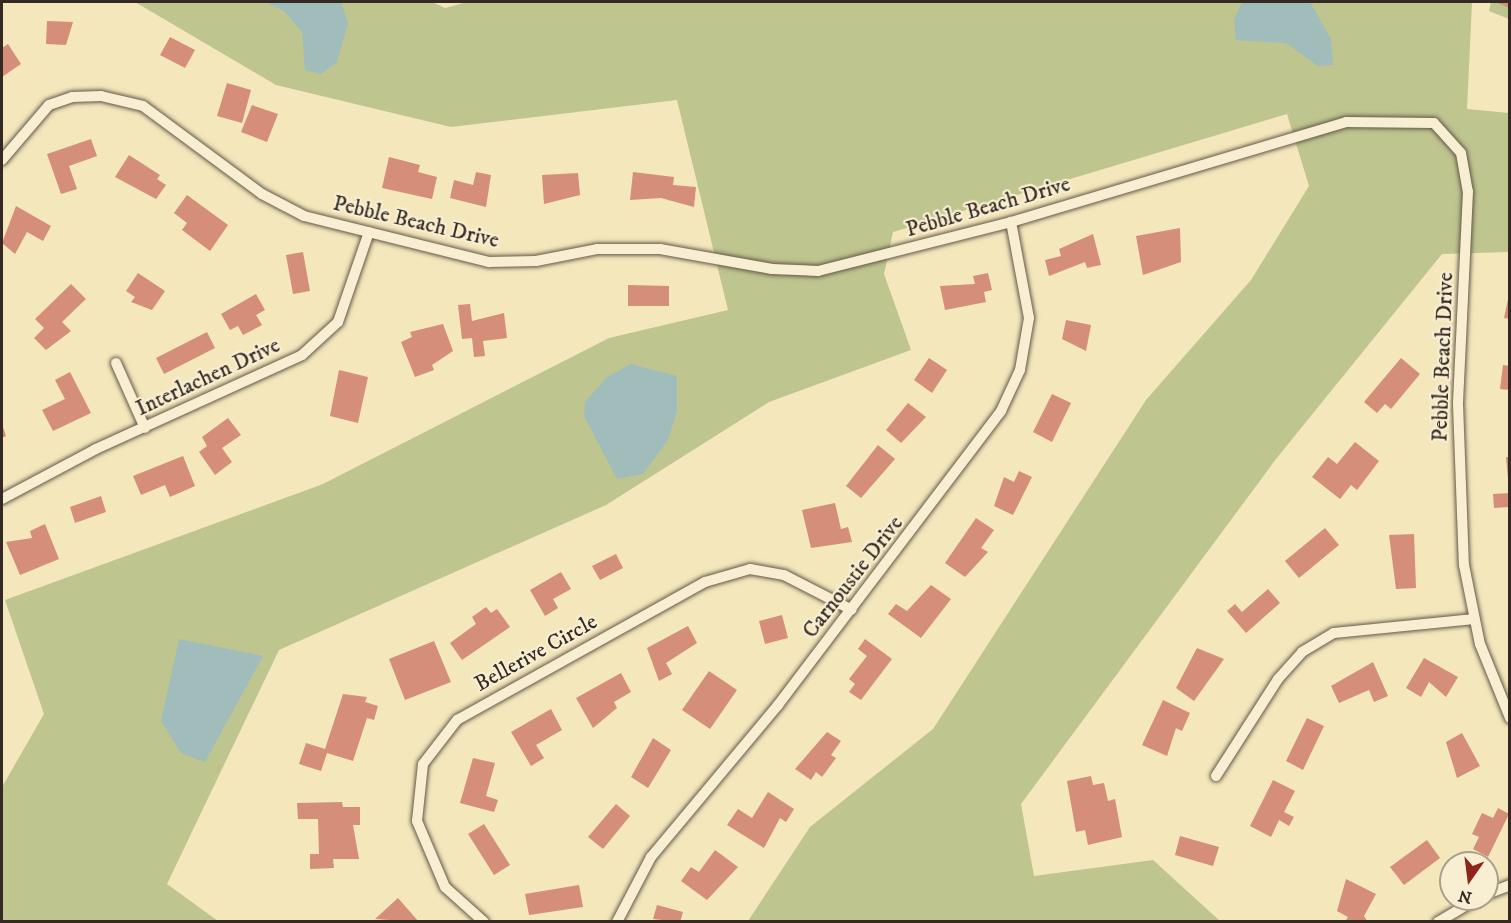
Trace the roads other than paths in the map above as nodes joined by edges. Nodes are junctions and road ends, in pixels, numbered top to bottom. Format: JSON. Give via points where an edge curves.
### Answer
{"nodes":[{"id":1,"x":2,"y":160,"type":"edge"},
{"id":2,"x":1011,"y":222,"type":"junction"},
{"id":3,"x":369,"y":232,"type":"junction"},
{"id":4,"x":116,"y":363,"type":"dead end"},
{"id":5,"x":145,"y":428,"type":"junction"},
{"id":6,"x":2,"y":499,"type":"edge"},
{"id":7,"x":852,"y":610,"type":"junction"},
{"id":8,"x":1474,"y":619,"type":"junction"},
{"id":9,"x":1509,"y":718,"type":"edge"},
{"id":10,"x":1216,"y":776,"type":"dead end"},
{"id":11,"x":1456,"y":911,"type":"edge"},
{"id":12,"x":484,"y":921,"type":"edge"},
{"id":13,"x":617,"y":921,"type":"edge"},
{"id":14,"x":1438,"y":921,"type":"edge"}],
"edges":[{"from":1,"to":3,"type":"street","name":"Pebble Beach Drive","via":[[48,105],[72,97],[121,99],[143,106],[285,208]]},
{"from":2,"to":3,"type":"street","name":"Pebble Beach Drive","via":[[818,271],[772,269],[660,249],[489,262]]},
{"from":2,"to":7,"type":"street","name":"Carnoustie Drive","via":[[1029,318],[1027,345],[1011,391],[940,497]]},
{"from":2,"to":8,"type":"street","name":"Pebble Beach Drive","via":[[1346,123],[1413,120],[1434,123],[1447,133],[1461,153],[1468,191],[1458,404],[1464,565]]},
{"from":3,"to":5,"type":"street","name":"Interlachen Drive","via":[[347,306],[322,340],[302,355]]},
{"from":4,"to":5,"type":"street"},
{"from":5,"to":6,"type":"street","name":"Interlachen Drive"},
{"from":7,"to":12,"type":"street","name":"Bellerive Circle","via":[[784,574],[750,570],[705,582],[457,720],[423,764],[417,821],[445,887]]},
{"from":7,"to":13,"type":"street","name":"Carnoustie Drive","via":[[651,857]]},
{"from":8,"to":9,"type":"street","name":"Pebble Beach Drive"},
{"from":8,"to":10,"type":"street","via":[[1334,633],[1302,652],[1278,679]]},
{"from":11,"to":14,"type":"street"}]}
